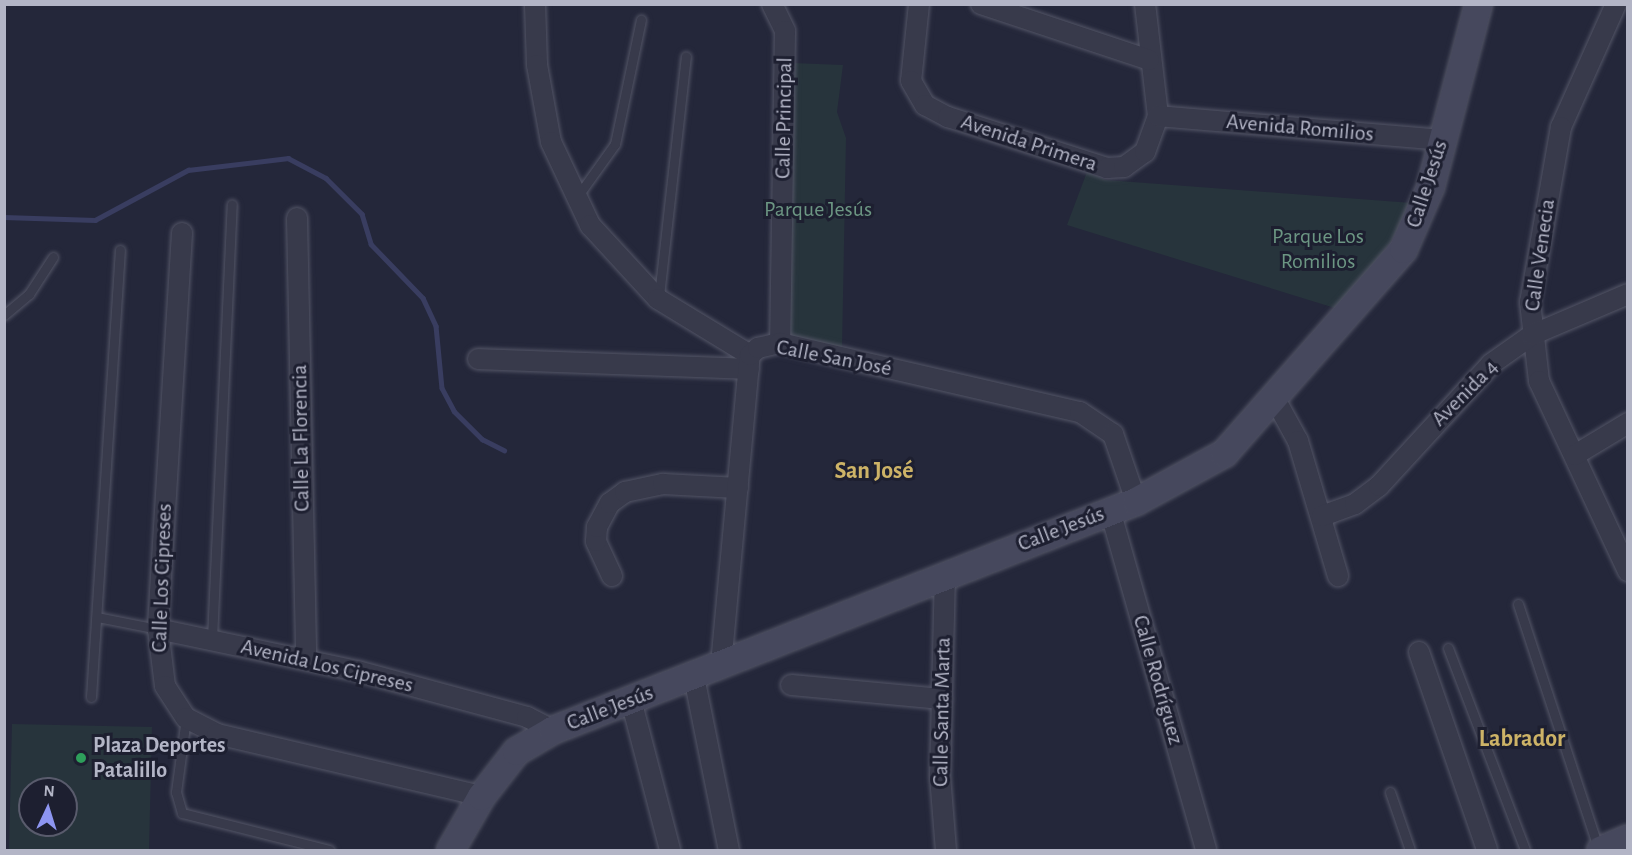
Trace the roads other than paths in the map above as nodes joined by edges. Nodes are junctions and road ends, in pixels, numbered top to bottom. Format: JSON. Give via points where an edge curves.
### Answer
{"nodes":[{"id":1,"x":535,"y":4,"type":"edge"},
{"id":2,"x":772,"y":4,"type":"edge"},
{"id":3,"x":919,"y":4,"type":"edge"},
{"id":4,"x":981,"y":4,"type":"edge"},
{"id":5,"x":1145,"y":4,"type":"edge"},
{"id":6,"x":1478,"y":4,"type":"edge"},
{"id":7,"x":1616,"y":4,"type":"edge"},
{"id":8,"x":641,"y":20,"type":"dead end"},
{"id":9,"x":686,"y":57,"type":"dead end"},
{"id":10,"x":1149,"y":60,"type":"junction"},
{"id":11,"x":1158,"y":116,"type":"junction"},
{"id":12,"x":1442,"y":140,"type":"junction"},
{"id":13,"x":575,"y":201,"type":"junction"},
{"id":14,"x":232,"y":204,"type":"dead end"},
{"id":15,"x":297,"y":218,"type":"dead end"},
{"id":16,"x":182,"y":233,"type":"dead end"},
{"id":17,"x":120,"y":250,"type":"dead end"},
{"id":18,"x":53,"y":257,"type":"dead end"},
{"id":19,"x":1628,"y":294,"type":"edge"},
{"id":20,"x":658,"y":298,"type":"junction"},
{"id":21,"x":4,"y":315,"type":"edge"},
{"id":22,"x":1532,"y":335,"type":"junction"},
{"id":23,"x":780,"y":343,"type":"junction"},
{"id":24,"x":478,"y":359,"type":"dead end"},
{"id":25,"x":749,"y":362,"type":"junction"},
{"id":26,"x":1275,"y":399,"type":"junction"},
{"id":27,"x":1628,"y":423,"type":"edge"},
{"id":28,"x":1575,"y":455,"type":"junction"},
{"id":29,"x":738,"y":488,"type":"junction"},
{"id":30,"x":1136,"y":501,"type":"junction"},
{"id":31,"x":1110,"y":510,"type":"junction"},
{"id":32,"x":1322,"y":516,"type":"junction"},
{"id":33,"x":1626,"y":562,"type":"edge"},
{"id":34,"x":945,"y":573,"type":"junction"},
{"id":35,"x":612,"y":576,"type":"dead end"},
{"id":36,"x":1338,"y":576,"type":"dead end"},
{"id":37,"x":1518,"y":604,"type":"dead end"},
{"id":38,"x":97,"y":617,"type":"junction"},
{"id":39,"x":158,"y":629,"type":"junction"},
{"id":40,"x":212,"y":639,"type":"junction"},
{"id":41,"x":1448,"y":648,"type":"dead end"},
{"id":42,"x":1419,"y":652,"type":"dead end"},
{"id":43,"x":306,"y":658,"type":"junction"},
{"id":44,"x":721,"y":665,"type":"junction"},
{"id":45,"x":694,"y":677,"type":"junction"},
{"id":46,"x":791,"y":685,"type":"dead end"},
{"id":47,"x":91,"y":696,"type":"dead end"},
{"id":48,"x":942,"y":699,"type":"junction"},
{"id":49,"x":631,"y":700,"type":"junction"},
{"id":50,"x":186,"y":718,"type":"junction"},
{"id":51,"x":552,"y":730,"type":"junction"},
{"id":52,"x":1390,"y":792,"type":"dead end"},
{"id":53,"x":481,"y":796,"type":"junction"},
{"id":54,"x":1628,"y":838,"type":"edge"},
{"id":55,"x":328,"y":850,"type":"edge"},
{"id":56,"x":450,"y":850,"type":"edge"},
{"id":57,"x":670,"y":850,"type":"edge"},
{"id":58,"x":729,"y":850,"type":"edge"},
{"id":59,"x":946,"y":850,"type":"edge"},
{"id":60,"x":1206,"y":850,"type":"edge"},
{"id":61,"x":1410,"y":850,"type":"edge"},
{"id":62,"x":1487,"y":850,"type":"edge"},
{"id":63,"x":1525,"y":850,"type":"edge"},
{"id":64,"x":1599,"y":850,"type":"edge"}],
"edges":[{"from":1,"to":13,"type":"street","via":[[544,109]]},
{"from":2,"to":23,"type":"street","name":"Calle Principal","via":[[785,31]]},
{"from":3,"to":11,"type":"street","name":"Avenida Primera","via":[[911,69],[915,92],[948,117],[1107,168],[1124,167],[1146,152]]},
{"from":4,"to":10,"type":"street"},
{"from":5,"to":10,"type":"street"},
{"from":6,"to":12,"type":"street","name":"Calle Jesús"},
{"from":7,"to":22,"type":"street","name":"Calle Venecia","via":[[1561,127],[1530,302]]},
{"from":8,"to":13,"type":"lane","via":[[615,144]]},
{"from":9,"to":20,"type":"lane"},
{"from":10,"to":11,"type":"street"},
{"from":11,"to":12,"type":"street","name":"Avenida Romilios"},
{"from":12,"to":26,"type":"street","name":"Calle Jesús","via":[[1420,217],[1403,249]]},
{"from":13,"to":20,"type":"street","via":[[611,251]]},
{"from":14,"to":40,"type":"lane"},
{"from":15,"to":43,"type":"street","name":"Calle La Florencia"},
{"from":16,"to":39,"type":"street","name":"Calle Los Cipreses"},
{"from":17,"to":38,"type":"lane"},
{"from":18,"to":21,"type":"lane","via":[[29,294]]},
{"from":19,"to":22,"type":"street","name":"Avenida 4"},
{"from":20,"to":25,"type":"street"},
{"from":22,"to":28,"type":"street","name":"Calle Venecia","via":[[1539,381]]},
{"from":22,"to":32,"type":"street","name":"Avenida 4","via":[[1491,364],[1379,486],[1355,504]]},
{"from":23,"to":25,"type":"street","name":"Calle San José"},
{"from":23,"to":30,"type":"street","name":"Calle San José","via":[[1094,418],[1113,434]]},
{"from":24,"to":25,"type":"street"},
{"from":25,"to":29,"type":"street","name":"Calle San José"},
{"from":26,"to":30,"type":"street","name":"Calle Jesús","via":[[1224,453]]},
{"from":26,"to":32,"type":"street","via":[[1298,441]]},
{"from":27,"to":28,"type":"street"},
{"from":28,"to":33,"type":"street","name":"Calle Venecia"},
{"from":29,"to":35,"type":"street","via":[[663,484],[625,492],[606,509],[597,527],[596,541]]},
{"from":29,"to":44,"type":"street","name":"Calle San José"},
{"from":30,"to":31,"type":"street","name":"Calle Jesús"},
{"from":31,"to":34,"type":"street","name":"Calle Jesús"},
{"from":31,"to":60,"type":"street","name":"Calle Rodríguez"},
{"from":32,"to":36,"type":"street"},
{"from":34,"to":44,"type":"street","name":"Calle Jesús"},
{"from":34,"to":48,"type":"street","name":"Calle Santa Marta"},
{"from":37,"to":64,"type":"lane"},
{"from":38,"to":39,"type":"lane","name":"Avenida Los Cipreses"},
{"from":38,"to":47,"type":"lane"},
{"from":39,"to":40,"type":"street","name":"Avenida Los Cipreses"},
{"from":39,"to":50,"type":"street","name":"Calle Los Cipreses","via":[[165,686]]},
{"from":40,"to":43,"type":"street","name":"Avenida Los Cipreses"},
{"from":41,"to":63,"type":"lane"},
{"from":42,"to":62,"type":"street"},
{"from":43,"to":51,"type":"street","name":"Avenida Los Cipreses","via":[[527,717]]},
{"from":44,"to":45,"type":"street","name":"Calle Jesús"},
{"from":45,"to":49,"type":"street","name":"Calle Jesús"},
{"from":45,"to":58,"type":"street"},
{"from":46,"to":48,"type":"street"},
{"from":48,"to":59,"type":"street","name":"Calle Santa Marta","via":[[941,816]]},
{"from":49,"to":51,"type":"street","name":"Calle Jesús"},
{"from":49,"to":57,"type":"street"},
{"from":50,"to":53,"type":"street","name":"Calle Los Cipreses","via":[[217,734]]},
{"from":50,"to":55,"type":"lane","via":[[176,792],[182,813]]},
{"from":51,"to":53,"type":"street","name":"Calle Jesús","via":[[516,751]]},
{"from":52,"to":61,"type":"lane"},
{"from":53,"to":56,"type":"street","name":"Calle Jesús"},
{"from":54,"to":64,"type":"street"}]}
